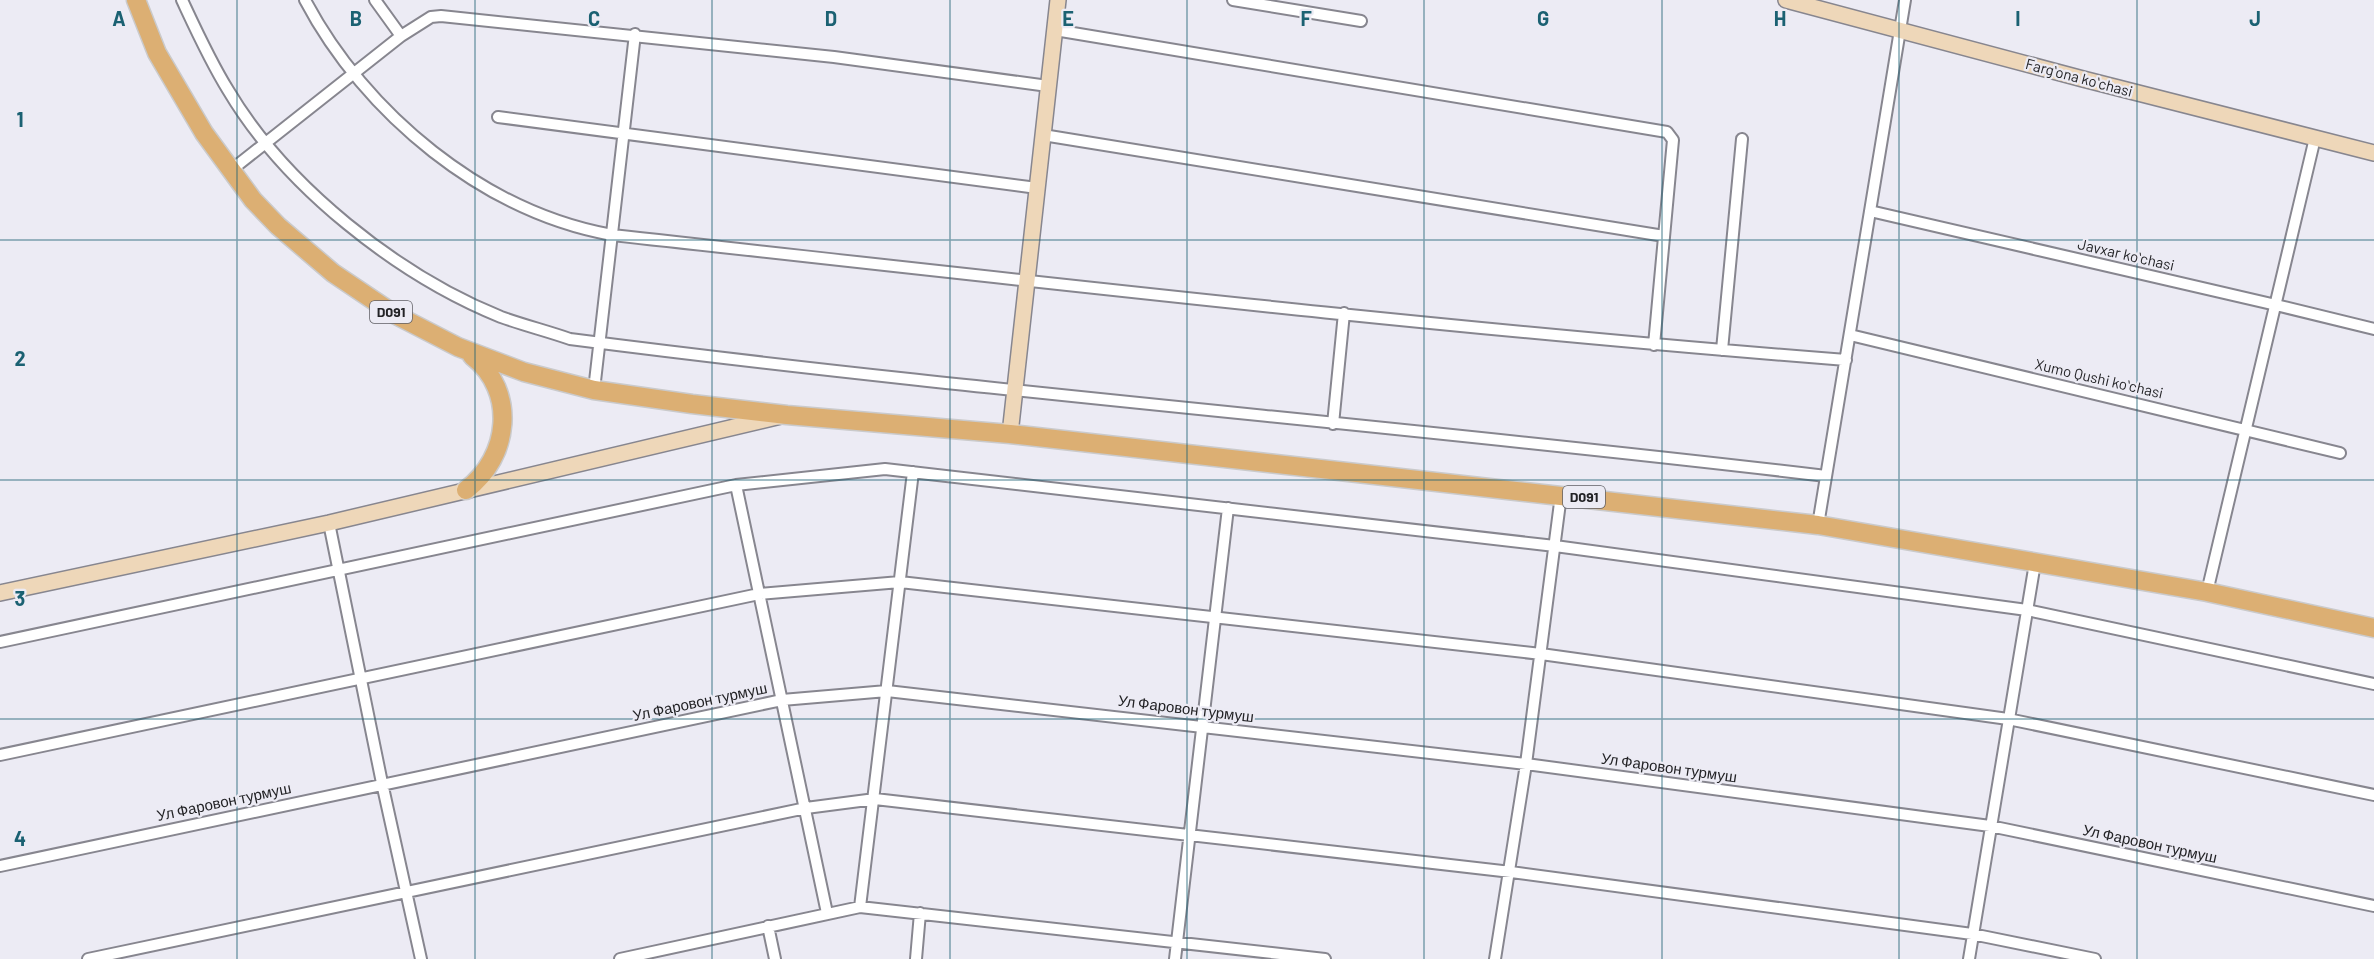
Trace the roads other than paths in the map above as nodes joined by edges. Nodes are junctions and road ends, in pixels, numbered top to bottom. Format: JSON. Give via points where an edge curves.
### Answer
{"nodes":[{"id":1,"x":135,"y":0,"type":"edge"},
{"id":2,"x":182,"y":0,"type":"edge"},
{"id":3,"x":305,"y":0,"type":"edge"},
{"id":4,"x":375,"y":0,"type":"edge"},
{"id":5,"x":1058,"y":0,"type":"edge"},
{"id":6,"x":1233,"y":0,"type":"edge"},
{"id":7,"x":1785,"y":0,"type":"edge"},
{"id":8,"x":1905,"y":0,"type":"edge"},
{"id":9,"x":1361,"y":21,"type":"dead end"},
{"id":10,"x":1055,"y":30,"type":"junction"},
{"id":11,"x":1899,"y":30,"type":"junction"},
{"id":12,"x":635,"y":34,"type":"junction"},
{"id":13,"x":401,"y":36,"type":"junction"},
{"id":14,"x":352,"y":73,"type":"junction"},
{"id":15,"x":1048,"y":86,"type":"junction"},
{"id":16,"x":498,"y":117,"type":"dead end"},
{"id":17,"x":624,"y":133,"type":"junction"},
{"id":18,"x":1043,"y":135,"type":"junction"},
{"id":19,"x":2316,"y":138,"type":"junction"},
{"id":20,"x":1742,"y":139,"type":"dead end"},
{"id":21,"x":265,"y":143,"type":"junction"},
{"id":22,"x":2374,"y":153,"type":"edge"},
{"id":23,"x":230,"y":171,"type":"junction"},
{"id":24,"x":1037,"y":188,"type":"junction"},
{"id":25,"x":1870,"y":211,"type":"junction"},
{"id":26,"x":612,"y":235,"type":"junction"},
{"id":27,"x":1664,"y":236,"type":"junction"},
{"id":28,"x":1026,"y":280,"type":"junction"},
{"id":29,"x":2276,"y":304,"type":"junction"},
{"id":30,"x":1344,"y":313,"type":"junction"},
{"id":31,"x":2374,"y":329,"type":"edge"},
{"id":32,"x":1850,"y":335,"type":"junction"},
{"id":33,"x":600,"y":342,"type":"junction"},
{"id":34,"x":1654,"y":345,"type":"junction"},
{"id":35,"x":458,"y":347,"type":"junction"},
{"id":36,"x":1722,"y":350,"type":"junction"},
{"id":37,"x":1846,"y":360,"type":"junction"},
{"id":38,"x":594,"y":390,"type":"junction"},
{"id":39,"x":1013,"y":390,"type":"junction"},
{"id":40,"x":787,"y":415,"type":"junction"},
{"id":41,"x":1333,"y":424,"type":"junction"},
{"id":42,"x":2246,"y":429,"type":"junction"},
{"id":43,"x":1010,"y":434,"type":"junction"},
{"id":44,"x":2340,"y":453,"type":"dead end"},
{"id":45,"x":913,"y":472,"type":"junction"},
{"id":46,"x":1826,"y":476,"type":"junction"},
{"id":47,"x":736,"y":485,"type":"junction"},
{"id":48,"x":466,"y":490,"type":"junction"},
{"id":49,"x":1561,"y":495,"type":"junction"},
{"id":50,"x":1228,"y":508,"type":"junction"},
{"id":51,"x":329,"y":523,"type":"junction"},
{"id":52,"x":1818,"y":525,"type":"junction"},
{"id":53,"x":1555,"y":546,"type":"junction"},
{"id":54,"x":2035,"y":563,"type":"junction"},
{"id":55,"x":338,"y":570,"type":"junction"},
{"id":56,"x":900,"y":582,"type":"junction"},
{"id":57,"x":2207,"y":592,"type":"junction"},
{"id":58,"x":0,"y":593,"type":"edge"},
{"id":59,"x":759,"y":594,"type":"junction"},
{"id":60,"x":2027,"y":610,"type":"junction"},
{"id":61,"x":1216,"y":618,"type":"junction"},
{"id":62,"x":2374,"y":628,"type":"edge"},
{"id":63,"x":0,"y":642,"type":"edge"},
{"id":64,"x":1541,"y":654,"type":"junction"},
{"id":65,"x":362,"y":678,"type":"junction"},
{"id":66,"x":2374,"y":684,"type":"edge"},
{"id":67,"x":887,"y":691,"type":"junction"},
{"id":68,"x":782,"y":700,"type":"junction"},
{"id":69,"x":2008,"y":719,"type":"junction"},
{"id":70,"x":1203,"y":726,"type":"junction"},
{"id":71,"x":0,"y":755,"type":"edge"},
{"id":72,"x":1526,"y":764,"type":"junction"},
{"id":73,"x":382,"y":783,"type":"junction"},
{"id":74,"x":2374,"y":795,"type":"edge"},
{"id":75,"x":874,"y":799,"type":"junction"},
{"id":76,"x":806,"y":808,"type":"junction"},
{"id":77,"x":1990,"y":826,"type":"junction"},
{"id":78,"x":1191,"y":835,"type":"junction"},
{"id":79,"x":0,"y":866,"type":"edge"},
{"id":80,"x":1510,"y":872,"type":"junction"},
{"id":81,"x":407,"y":891,"type":"junction"},
{"id":82,"x":2374,"y":906,"type":"edge"},
{"id":83,"x":860,"y":907,"type":"junction"},
{"id":84,"x":827,"y":913,"type":"junction"},
{"id":85,"x":920,"y":913,"type":"junction"},
{"id":86,"x":768,"y":926,"type":"junction"},
{"id":87,"x":1972,"y":934,"type":"junction"},
{"id":88,"x":1176,"y":941,"type":"junction"},
{"id":89,"x":88,"y":959,"type":"edge"},
{"id":90,"x":422,"y":959,"type":"edge"},
{"id":91,"x":620,"y":959,"type":"edge"},
{"id":92,"x":775,"y":959,"type":"edge"},
{"id":93,"x":916,"y":959,"type":"edge"},
{"id":94,"x":1175,"y":959,"type":"edge"},
{"id":95,"x":1325,"y":959,"type":"edge"},
{"id":96,"x":1495,"y":959,"type":"edge"},
{"id":97,"x":1969,"y":959,"type":"edge"},
{"id":98,"x":2095,"y":959,"type":"edge"}],
"edges":[{"from":1,"to":23,"type":"main road","number":"D091","via":[[162,63]]},
{"from":2,"to":21,"type":"street","via":[[228,91]]},
{"from":3,"to":14,"type":"street"},
{"from":4,"to":13,"type":"street"},
{"from":5,"to":10,"type":"street"},
{"from":6,"to":9,"type":"street"},
{"from":7,"to":11,"type":"street","name":"Fargʻona koʻchasi"},
{"from":8,"to":11,"type":"street"},
{"from":10,"to":15,"type":"street"},
{"from":10,"to":27,"type":"street","via":[[1667,132],[1673,140]]},
{"from":11,"to":19,"type":"street","name":"Fargʻona koʻchasi"},
{"from":11,"to":25,"type":"street"},
{"from":12,"to":13,"type":"street","via":[[441,16],[431,17]]},
{"from":12,"to":15,"type":"street"},
{"from":12,"to":17,"type":"street"},
{"from":13,"to":14,"type":"street"},
{"from":14,"to":21,"type":"street"},
{"from":14,"to":26,"type":"street","via":[[394,118],[441,158],[479,183],[550,218]]},
{"from":15,"to":18,"type":"street"},
{"from":16,"to":17,"type":"street"},
{"from":17,"to":24,"type":"street"},
{"from":17,"to":26,"type":"street"},
{"from":18,"to":24,"type":"street"},
{"from":18,"to":27,"type":"street"},
{"from":19,"to":22,"type":"street","name":"Fargʻona koʻchasi"},
{"from":19,"to":29,"type":"street"},
{"from":20,"to":36,"type":"street"},
{"from":21,"to":23,"type":"street"},
{"from":21,"to":33,"type":"street","via":[[357,232],[439,287],[502,317],[570,339]]},
{"from":23,"to":35,"type":"main road","number":"D091","via":[[278,226],[333,273],[394,314]]},
{"from":24,"to":28,"type":"street"},
{"from":25,"to":29,"type":"street","name":"Javxar koʻchasi"},
{"from":25,"to":32,"type":"street"},
{"from":26,"to":28,"type":"street"},
{"from":26,"to":33,"type":"street"},
{"from":27,"to":34,"type":"street"},
{"from":28,"to":30,"type":"street"},
{"from":28,"to":39,"type":"street"},
{"from":29,"to":31,"type":"street","name":"Javxar koʻchasi"},
{"from":29,"to":42,"type":"street"},
{"from":30,"to":34,"type":"street"},
{"from":30,"to":41,"type":"street"},
{"from":32,"to":37,"type":"street"},
{"from":32,"to":42,"type":"street","name":"Xumo Qushi koʻchasi"},
{"from":33,"to":38,"type":"street"},
{"from":33,"to":39,"type":"street"},
{"from":34,"to":36,"type":"street"},
{"from":35,"to":38,"type":"main road","number":"D091","via":[[524,372]]},
{"from":35,"to":48,"type":"main road","via":[[477,359],[490,377],[502,416],[496,454],[486,473]]},
{"from":36,"to":37,"type":"street"},
{"from":37,"to":46,"type":"street"},
{"from":38,"to":40,"type":"main road","number":"D091"},
{"from":39,"to":41,"type":"street"},
{"from":39,"to":43,"type":"street"},
{"from":40,"to":43,"type":"main road","number":"D091"},
{"from":40,"to":48,"type":"street"},
{"from":41,"to":46,"type":"street"},
{"from":42,"to":44,"type":"street","name":"Xumo Qushi koʻchasi"},
{"from":42,"to":57,"type":"street"},
{"from":43,"to":49,"type":"main road","number":"D091"},
{"from":45,"to":47,"type":"street","via":[[885,469]]},
{"from":45,"to":50,"type":"street"},
{"from":45,"to":56,"type":"street"},
{"from":46,"to":52,"type":"street"},
{"from":47,"to":55,"type":"street"},
{"from":47,"to":59,"type":"street"},
{"from":48,"to":51,"type":"street"},
{"from":49,"to":52,"type":"main road","number":"D091"},
{"from":49,"to":53,"type":"street"},
{"from":50,"to":53,"type":"street"},
{"from":50,"to":61,"type":"street"},
{"from":51,"to":55,"type":"street"},
{"from":51,"to":58,"type":"street"},
{"from":52,"to":54,"type":"main road","number":"D091"},
{"from":53,"to":60,"type":"street"},
{"from":53,"to":64,"type":"street"},
{"from":54,"to":57,"type":"main road","number":"D091"},
{"from":54,"to":60,"type":"street"},
{"from":55,"to":63,"type":"street"},
{"from":55,"to":65,"type":"street"},
{"from":56,"to":59,"type":"street"},
{"from":56,"to":61,"type":"street"},
{"from":56,"to":67,"type":"street"},
{"from":57,"to":62,"type":"main road","number":"D091"},
{"from":59,"to":65,"type":"street"},
{"from":59,"to":68,"type":"street"},
{"from":60,"to":66,"type":"street"},
{"from":60,"to":69,"type":"street"},
{"from":61,"to":64,"type":"street"},
{"from":61,"to":70,"type":"street"},
{"from":64,"to":69,"type":"street"},
{"from":64,"to":72,"type":"street"},
{"from":65,"to":71,"type":"street"},
{"from":65,"to":73,"type":"street"},
{"from":67,"to":68,"type":"street","name":"Ул Фаровон турмуш"},
{"from":67,"to":70,"type":"street","name":"Ул Фаровон турмуш"},
{"from":67,"to":75,"type":"street"},
{"from":68,"to":73,"type":"street","name":"Ул Фаровон турмуш"},
{"from":68,"to":76,"type":"street"},
{"from":69,"to":74,"type":"street"},
{"from":69,"to":77,"type":"street"},
{"from":70,"to":72,"type":"street","name":"Ул Фаровон турмуш"},
{"from":70,"to":78,"type":"street"},
{"from":72,"to":77,"type":"street","name":"Ул Фаровон турмуш"},
{"from":72,"to":80,"type":"street"},
{"from":73,"to":79,"type":"street","name":"Ул Фаровон турмуш"},
{"from":73,"to":81,"type":"street"},
{"from":75,"to":76,"type":"street"},
{"from":75,"to":78,"type":"street"},
{"from":75,"to":83,"type":"street"},
{"from":76,"to":81,"type":"street"},
{"from":76,"to":84,"type":"street"},
{"from":77,"to":82,"type":"street","name":"Ул Фаровон турмуш"},
{"from":77,"to":87,"type":"street"},
{"from":78,"to":80,"type":"street"},
{"from":78,"to":88,"type":"street"},
{"from":80,"to":87,"type":"street"},
{"from":80,"to":96,"type":"street"},
{"from":81,"to":89,"type":"street"},
{"from":81,"to":90,"type":"street"},
{"from":83,"to":84,"type":"street"},
{"from":83,"to":85,"type":"street"},
{"from":84,"to":86,"type":"street"},
{"from":85,"to":88,"type":"street"},
{"from":85,"to":93,"type":"street"},
{"from":86,"to":91,"type":"street"},
{"from":86,"to":92,"type":"street"},
{"from":87,"to":97,"type":"street"},
{"from":87,"to":98,"type":"street"},
{"from":88,"to":94,"type":"street"},
{"from":88,"to":95,"type":"street"}]}
